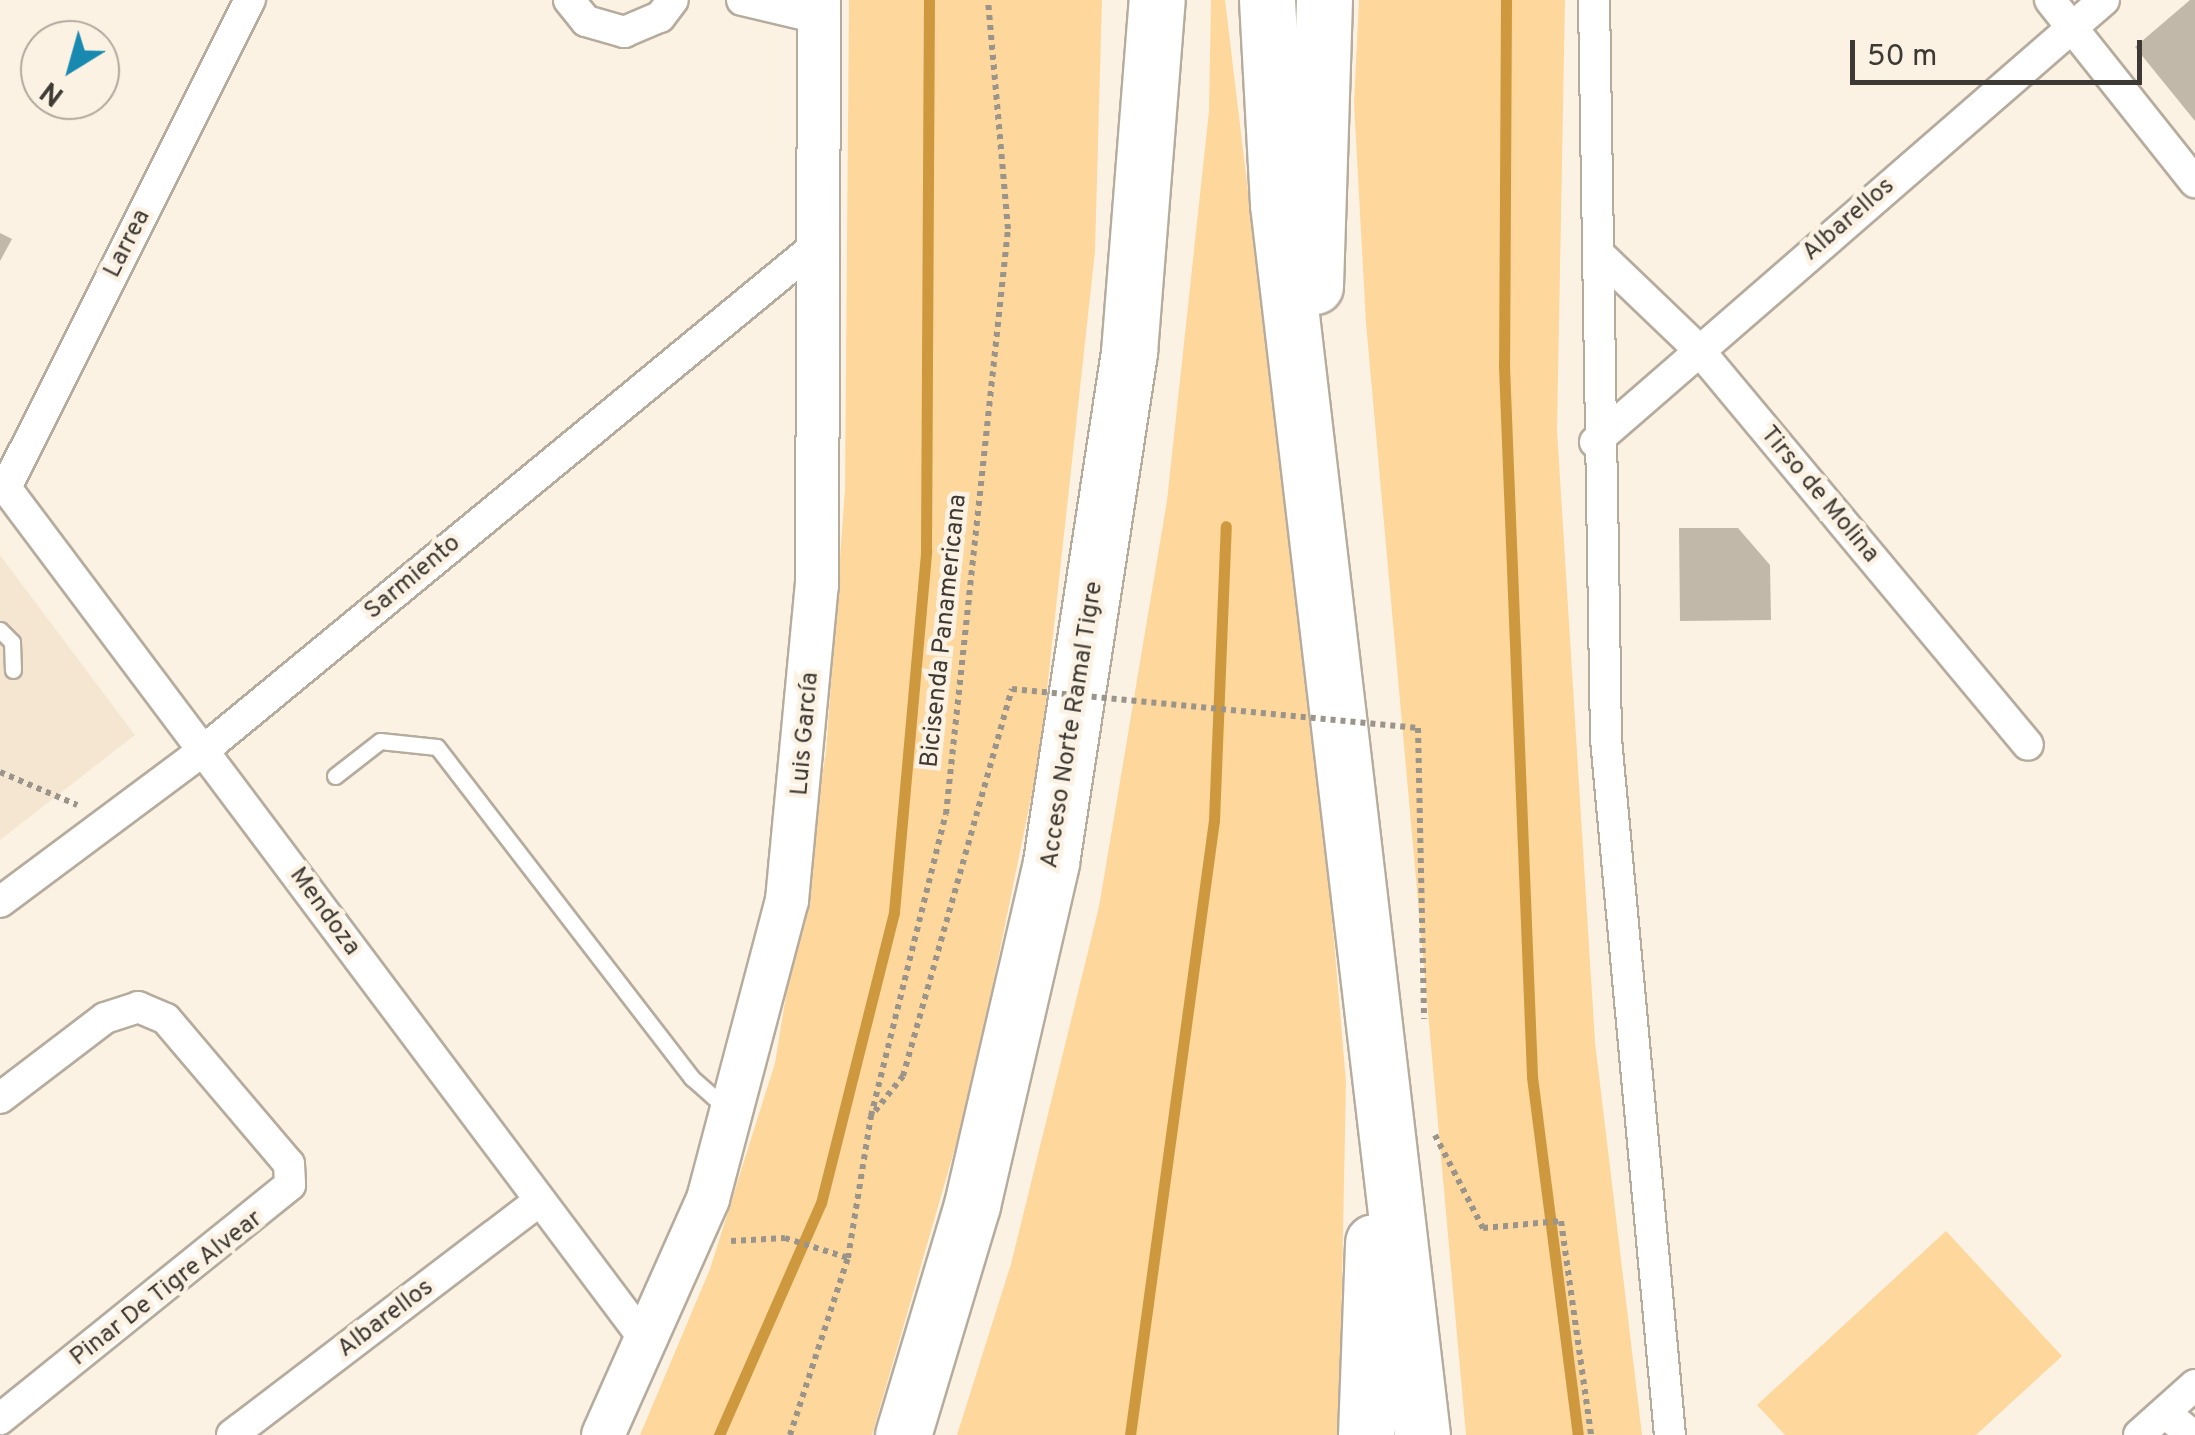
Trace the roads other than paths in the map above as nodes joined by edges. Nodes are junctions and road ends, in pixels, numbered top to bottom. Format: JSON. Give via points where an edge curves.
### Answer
{"nodes":[{"id":1,"x":250,"y":0,"type":"edge"},
{"id":2,"x":569,"y":0,"type":"edge"},
{"id":3,"x":672,"y":0,"type":"edge"},
{"id":4,"x":742,"y":0,"type":"edge"},
{"id":5,"x":1128,"y":0,"type":"edge"},
{"id":6,"x":1157,"y":0,"type":"edge"},
{"id":7,"x":1266,"y":0,"type":"edge"},
{"id":8,"x":1324,"y":0,"type":"edge"},
{"id":9,"x":1594,"y":0,"type":"edge"},
{"id":10,"x":2050,"y":0,"type":"edge"},
{"id":11,"x":2104,"y":0,"type":"edge"},
{"id":12,"x":819,"y":9,"type":"edge"},
{"id":13,"x":2072,"y":28,"type":"junction"},
{"id":14,"x":2195,"y":182,"type":"edge"},
{"id":15,"x":1140,"y":209,"type":"junction"},
{"id":16,"x":818,"y":244,"type":"junction"},
{"id":17,"x":1600,"y":255,"type":"junction"},
{"id":18,"x":1698,"y":349,"type":"junction"},
{"id":19,"x":1595,"y":442,"type":"junction"},
{"id":20,"x":1306,"y":449,"type":"junction"},
{"id":21,"x":2,"y":489,"type":"edge"},
{"id":22,"x":0,"y":630,"type":"edge"},
{"id":23,"x":13,"y":670,"type":"dead end"},
{"id":24,"x":2028,"y":745,"type":"dead end"},
{"id":25,"x":204,"y":750,"type":"junction"},
{"id":26,"x":335,"y":776,"type":"dead end"},
{"id":27,"x":1362,"y":884,"type":"junction"},
{"id":28,"x":0,"y":902,"type":"edge"},
{"id":29,"x":0,"y":1098,"type":"edge"},
{"id":30,"x":734,"y":1115,"type":"junction"},
{"id":31,"x":538,"y":1202,"type":"junction"},
{"id":32,"x":648,"y":1344,"type":"junction"},
{"id":33,"x":2195,"y":1385,"type":"edge"},
{"id":34,"x":2165,"y":1413,"type":"junction"},
{"id":35,"x":0,"y":1418,"type":"edge"},
{"id":36,"x":232,"y":1435,"type":"edge"},
{"id":37,"x":603,"y":1435,"type":"edge"},
{"id":38,"x":903,"y":1435,"type":"edge"},
{"id":39,"x":1366,"y":1435,"type":"edge"},
{"id":40,"x":1422,"y":1435,"type":"edge"},
{"id":41,"x":1670,"y":1435,"type":"edge"},
{"id":42,"x":2139,"y":1435,"type":"edge"},
{"id":43,"x":2192,"y":1435,"type":"edge"}],
"edges":[{"from":1,"to":21,"type":"street","name":"Larrea"},
{"from":2,"to":3,"type":"street","via":[[586,21],[624,32],[660,17]]},
{"from":4,"to":12,"type":"street"},
{"from":5,"to":15,"type":"highway"},
{"from":6,"to":15,"type":"highway","name":"Acceso Norte Ramal Tigre"},
{"from":7,"to":20,"type":"highway"},
{"from":8,"to":20,"type":"highway"},
{"from":9,"to":17,"type":"street"},
{"from":10,"to":13,"type":"street"},
{"from":11,"to":13,"type":"street","name":"Albarellos"},
{"from":12,"to":16,"type":"street","name":"Luis García"},
{"from":13,"to":14,"type":"street"},
{"from":13,"to":18,"type":"street","name":"Albarellos"},
{"from":15,"to":38,"type":"highway","name":"Acceso Norte Ramal Tigre","via":[[1110,496],[1050,862],[972,1205]]},
{"from":16,"to":25,"type":"street","name":"Sarmiento"},
{"from":16,"to":30,"type":"street","name":"Luis García","via":[[809,742],[788,900]]},
{"from":17,"to":18,"type":"street","name":"Tirso de Molina"},
{"from":17,"to":19,"type":"street"},
{"from":18,"to":19,"type":"street","name":"Albarellos"},
{"from":18,"to":24,"type":"street","name":"Tirso de Molina"},
{"from":19,"to":41,"type":"street","via":[[1622,982]]},
{"from":20,"to":27,"type":"highway"},
{"from":21,"to":25,"type":"street","name":"Mendoza"},
{"from":22,"to":23,"type":"lane","via":[[17,657]]},
{"from":25,"to":28,"type":"street","name":"Sarmiento"},
{"from":25,"to":31,"type":"street","name":"Mendoza"},
{"from":26,"to":30,"type":"lane","via":[[380,741],[437,746],[692,1078]]},
{"from":27,"to":39,"type":"highway","via":[[1375,1282]]},
{"from":27,"to":40,"type":"highway"},
{"from":29,"to":35,"type":"street","name":"Pinar De Tigre Alvear","via":[[105,1018],[138,1007],[166,1019],[289,1164],[290,1185]]},
{"from":30,"to":32,"type":"street","name":"Luis García"},
{"from":31,"to":32,"type":"street","name":"Mendoza"},
{"from":31,"to":36,"type":"street","name":"Albarellos"},
{"from":32,"to":37,"type":"street","name":"Luis García"},
{"from":33,"to":34,"type":"street"},
{"from":34,"to":42,"type":"street"},
{"from":34,"to":43,"type":"street"}]}
